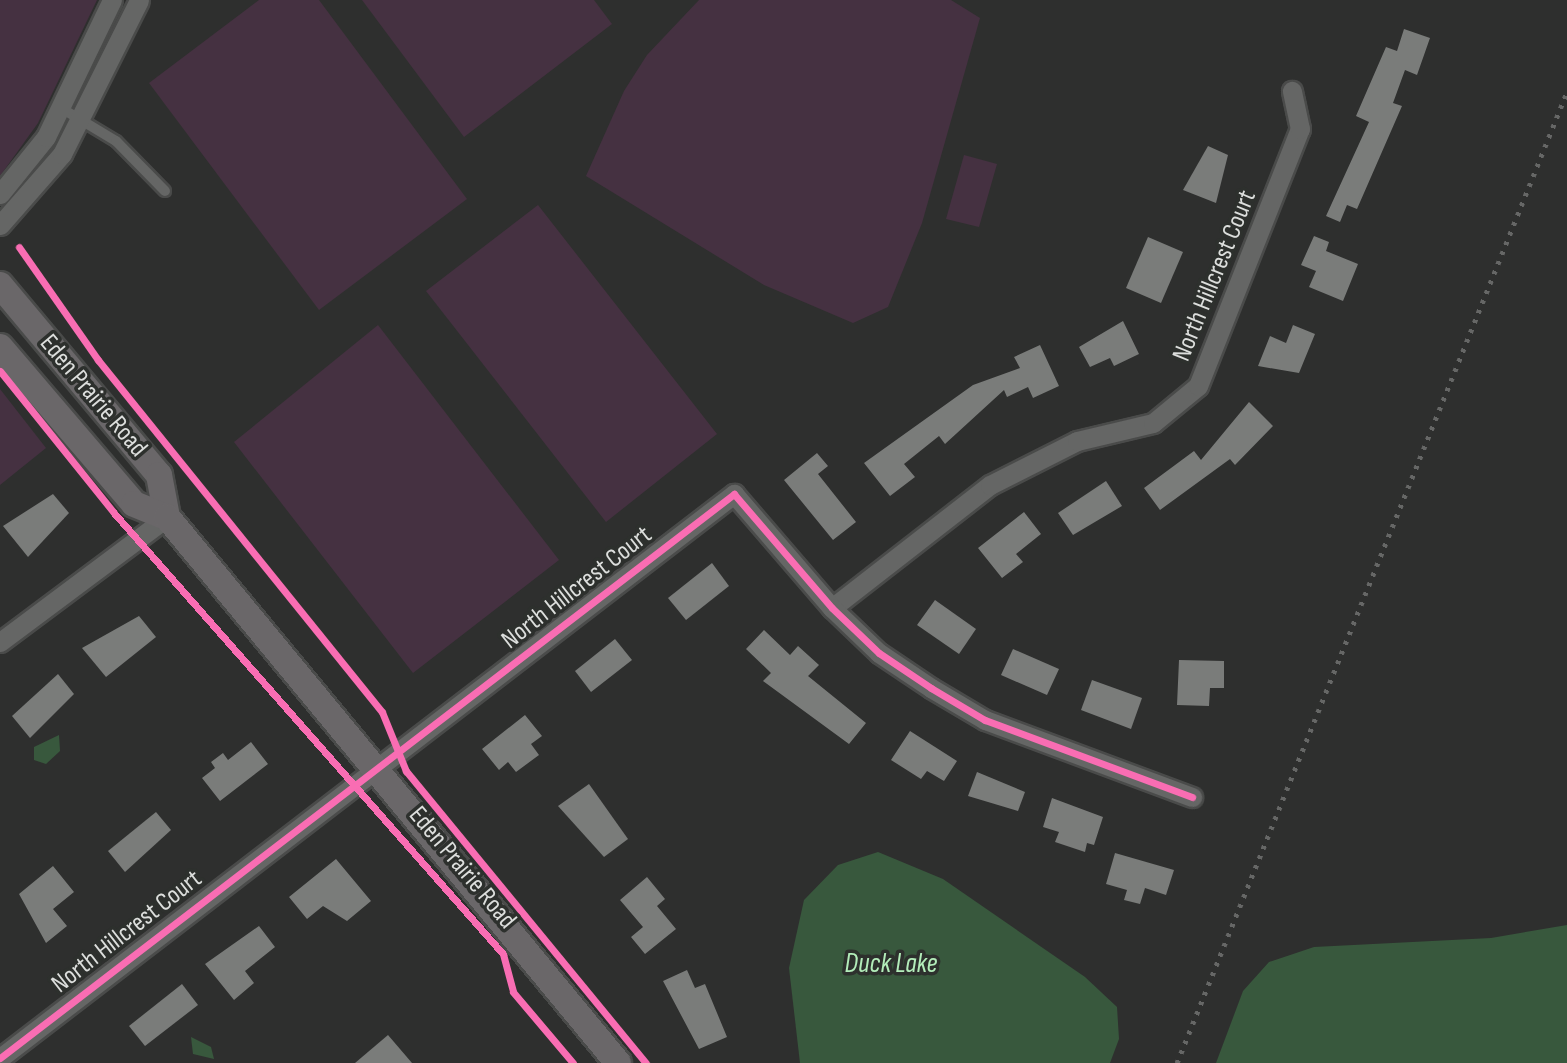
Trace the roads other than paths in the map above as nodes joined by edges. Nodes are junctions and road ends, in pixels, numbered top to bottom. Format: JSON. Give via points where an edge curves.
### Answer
{"nodes":[{"id":1,"x":112,"y":0,"type":"edge"},
{"id":2,"x":139,"y":0,"type":"edge"},
{"id":3,"x":1292,"y":91,"type":"dead end"},
{"id":4,"x":61,"y":108,"type":"junction"},
{"id":5,"x":80,"y":118,"type":"junction"},
{"id":6,"x":165,"y":191,"type":"dead end"},
{"id":7,"x":0,"y":194,"type":"edge"},
{"id":8,"x":0,"y":225,"type":"edge"},
{"id":9,"x":0,"y":285,"type":"edge"},
{"id":10,"x":0,"y":347,"type":"edge"},
{"id":11,"x":167,"y":517,"type":"junction"},
{"id":12,"x":832,"y":608,"type":"junction"},
{"id":13,"x":0,"y":642,"type":"edge"},
{"id":14,"x":380,"y":769,"type":"junction"},
{"id":15,"x":1192,"y":797,"type":"dead end"},
{"id":16,"x":0,"y":1058,"type":"edge"},
{"id":17,"x":618,"y":1063,"type":"edge"}],
"edges":[{"from":1,"to":4,"type":"street"},
{"from":2,"to":5,"type":"street"},
{"from":3,"to":12,"type":"street","name":"North Hillcrest Court","via":[[1300,129],[1199,386],[1153,423],[1077,441],[1011,472]]},
{"from":4,"to":5,"type":"lane"},
{"from":4,"to":7,"type":"street"},
{"from":5,"to":6,"type":"lane","via":[[116,141]]},
{"from":5,"to":8,"type":"street","via":[[44,180]]},
{"from":9,"to":11,"type":"main road","name":"Eden Prairie Road","via":[[159,475]]},
{"from":10,"to":11,"type":"main road","name":"Eden Prairie Road","via":[[134,504]]},
{"from":11,"to":13,"type":"street"},
{"from":11,"to":14,"type":"main road","name":"Eden Prairie Road"},
{"from":12,"to":14,"type":"street","name":"North Hillcrest Court","via":[[734,494]]},
{"from":12,"to":15,"type":"street","name":"North Hillcrest Court","via":[[879,653],[985,720]]},
{"from":14,"to":16,"type":"street","name":"North Hillcrest Court"},
{"from":14,"to":17,"type":"main road","name":"Eden Prairie Road"}]}
